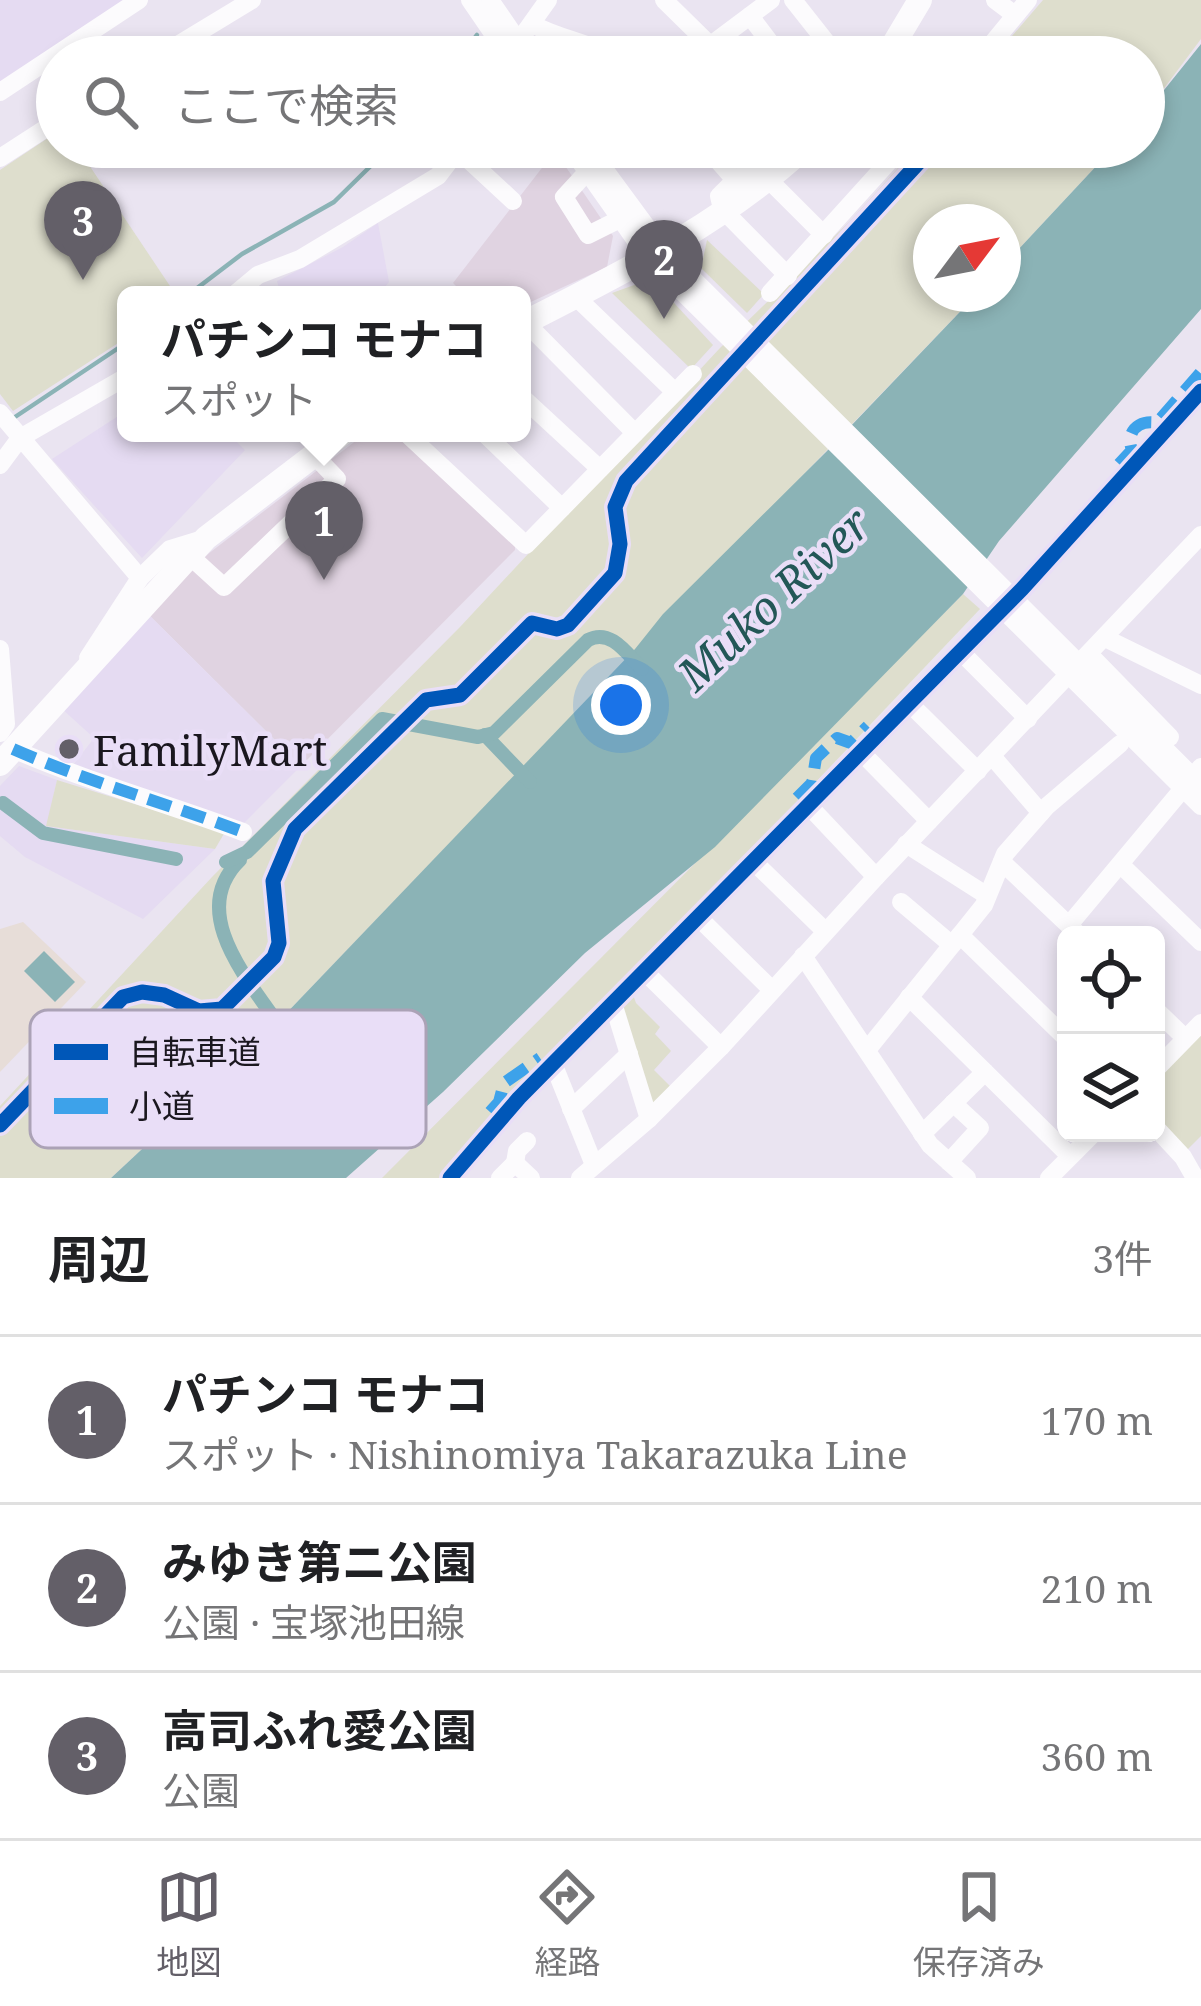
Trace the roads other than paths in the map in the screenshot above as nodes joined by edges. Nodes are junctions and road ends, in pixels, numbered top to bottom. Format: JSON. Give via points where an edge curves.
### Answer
{"nodes":[{"id":1,"x":139,"y":0,"type":"edge"},
{"id":2,"x":252,"y":0,"type":"edge"},
{"id":3,"x":470,"y":0,"type":"edge"},
{"id":4,"x":490,"y":0,"type":"edge"},
{"id":5,"x":548,"y":0,"type":"edge"},
{"id":6,"x":772,"y":0,"type":"edge"},
{"id":7,"x":794,"y":0,"type":"edge"},
{"id":8,"x":920,"y":0,"type":"edge"},
{"id":9,"x":995,"y":0,"type":"edge"},
{"id":10,"x":667,"y":1,"type":"edge"},
{"id":11,"x":1022,"y":8,"type":"edge"},
{"id":12,"x":751,"y":16,"type":"junction"},
{"id":13,"x":532,"y":25,"type":"junction"},
{"id":14,"x":85,"y":36,"type":"edge"},
{"id":15,"x":193,"y":36,"type":"edge"},
{"id":16,"x":503,"y":36,"type":"edge"},
{"id":17,"x":509,"y":36,"type":"edge"},
{"id":18,"x":526,"y":36,"type":"edge"},
{"id":19,"x":558,"y":36,"type":"edge"},
{"id":20,"x":699,"y":36,"type":"edge"},
{"id":21,"x":730,"y":36,"type":"edge"},
{"id":22,"x":766,"y":36,"type":"edge"},
{"id":23,"x":822,"y":36,"type":"edge"},
{"id":24,"x":902,"y":36,"type":"edge"},
{"id":25,"x":999,"y":36,"type":"edge"},
{"id":26,"x":36,"y":68,"type":"edge"},
{"id":27,"x":0,"y":92,"type":"edge"},
{"id":28,"x":36,"y":135,"type":"edge"},
{"id":29,"x":0,"y":158,"type":"edge"},
{"id":30,"x":444,"y":168,"type":"edge"},
{"id":31,"x":479,"y":168,"type":"edge"},
{"id":32,"x":584,"y":168,"type":"edge"},
{"id":33,"x":601,"y":168,"type":"edge"},
{"id":34,"x":724,"y":168,"type":"edge"},
{"id":35,"x":759,"y":168,"type":"edge"},
{"id":36,"x":777,"y":168,"type":"edge"},
{"id":37,"x":883,"y":168,"type":"edge"},
{"id":38,"x":587,"y":172,"type":"junction"},
{"id":39,"x":768,"y":179,"type":"junction"},
{"id":40,"x":735,"y":180,"type":"junction"},
{"id":41,"x":513,"y":201,"type":"dead end"},
{"id":42,"x":722,"y":209,"type":"junction"},
{"id":43,"x":620,"y":219,"type":"junction"},
{"id":44,"x":824,"y":235,"type":"junction"},
{"id":45,"x":656,"y":253,"type":"junction"},
{"id":46,"x":788,"y":276,"type":"junction"},
{"id":47,"x":245,"y":286,"type":"edge"},
{"id":48,"x":770,"y":293,"type":"dead end"},
{"id":49,"x":576,"y":297,"type":"junction"},
{"id":50,"x":531,"y":320,"type":"edge"},
{"id":51,"x":531,"y":330,"type":"edge"},
{"id":52,"x":736,"y":335,"type":"junction"},
{"id":53,"x":693,"y":374,"type":"dead end"},
{"id":54,"x":117,"y":382,"type":"edge"},
{"id":55,"x":1201,"y":391,"type":"edge"},
{"id":56,"x":675,"y":392,"type":"junction"},
{"id":57,"x":531,"y":405,"type":"edge"},
{"id":58,"x":0,"y":412,"type":"edge"},
{"id":59,"x":635,"y":433,"type":"junction"},
{"id":60,"x":20,"y":438,"type":"junction"},
{"id":61,"x":332,"y":442,"type":"edge"},
{"id":62,"x":416,"y":442,"type":"edge"},
{"id":63,"x":493,"y":442,"type":"edge"},
{"id":64,"x":314,"y":455,"type":"junction"},
{"id":65,"x":0,"y":465,"type":"edge"},
{"id":66,"x":600,"y":469,"type":"junction"},
{"id":67,"x":562,"y":508,"type":"junction"},
{"id":68,"x":1201,"y":535,"type":"edge"},
{"id":69,"x":198,"y":547,"type":"junction"},
{"id":70,"x":140,"y":578,"type":"junction"},
{"id":71,"x":1105,"y":638,"type":"junction"},
{"id":72,"x":0,"y":649,"type":"edge"},
{"id":73,"x":960,"y":651,"type":"junction"},
{"id":74,"x":1090,"y":655,"type":"junction"},
{"id":75,"x":76,"y":678,"type":"junction"},
{"id":76,"x":1061,"y":685,"type":"junction"},
{"id":77,"x":1201,"y":686,"type":"edge"},
{"id":78,"x":909,"y":703,"type":"junction"},
{"id":79,"x":1028,"y":719,"type":"junction"},
{"id":80,"x":1120,"y":744,"type":"junction"},
{"id":81,"x":4,"y":749,"type":"edge"},
{"id":82,"x":861,"y":752,"type":"junction"},
{"id":83,"x":1184,"y":752,"type":"junction"},
{"id":84,"x":985,"y":763,"type":"junction"},
{"id":85,"x":1201,"y":768,"type":"edge"},
{"id":86,"x":1201,"y":784,"type":"edge"},
{"id":87,"x":1169,"y":791,"type":"junction"},
{"id":88,"x":808,"y":805,"type":"junction"},
{"id":89,"x":1201,"y":806,"type":"edge"},
{"id":90,"x":1041,"y":812,"type":"junction"},
{"id":91,"x":929,"y":821,"type":"junction"},
{"id":92,"x":1201,"y":821,"type":"edge"},
{"id":93,"x":243,"y":832,"type":"dead end"},
{"id":94,"x":906,"y":844,"type":"junction"},
{"id":95,"x":752,"y":861,"type":"junction"},
{"id":96,"x":1002,"y":862,"type":"junction"},
{"id":97,"x":1121,"y":865,"type":"junction"},
{"id":98,"x":875,"y":877,"type":"junction"},
{"id":99,"x":986,"y":895,"type":"junction"},
{"id":100,"x":901,"y":902,"type":"dead end"},
{"id":101,"x":698,"y":916,"type":"junction"},
{"id":102,"x":1070,"y":926,"type":"edge"},
{"id":103,"x":1077,"y":926,"type":"edge"},
{"id":104,"x":825,"y":931,"type":"junction"},
{"id":105,"x":956,"y":940,"type":"junction"},
{"id":106,"x":1201,"y":942,"type":"edge"},
{"id":107,"x":803,"y":956,"type":"junction"},
{"id":108,"x":644,"y":971,"type":"junction"},
{"id":109,"x":772,"y":991,"type":"junction"},
{"id":110,"x":909,"y":997,"type":"junction"},
{"id":111,"x":613,"y":1003,"type":"junction"},
{"id":112,"x":1165,"y":1019,"type":"edge"},
{"id":113,"x":1201,"y":1023,"type":"edge"},
{"id":114,"x":1062,"y":1034,"type":"edge"},
{"id":115,"x":1185,"y":1038,"type":"junction"},
{"id":116,"x":721,"y":1047,"type":"junction"},
{"id":117,"x":867,"y":1050,"type":"junction"},
{"id":118,"x":629,"y":1054,"type":"junction"},
{"id":119,"x":1165,"y":1059,"type":"edge"},
{"id":120,"x":553,"y":1064,"type":"junction"},
{"id":121,"x":985,"y":1072,"type":"junction"},
{"id":122,"x":953,"y":1103,"type":"junction"},
{"id":123,"x":571,"y":1109,"type":"junction"},
{"id":124,"x":649,"y":1119,"type":"junction"},
{"id":125,"x":922,"y":1134,"type":"junction"},
{"id":126,"x":1165,"y":1137,"type":"edge"},
{"id":127,"x":527,"y":1141,"type":"dead end"},
{"id":128,"x":1085,"y":1142,"type":"edge"},
{"id":129,"x":1070,"y":1156,"type":"junction"},
{"id":130,"x":949,"y":1162,"type":"junction"},
{"id":131,"x":515,"y":1163,"type":"junction"},
{"id":132,"x":587,"y":1172,"type":"edge"},
{"id":133,"x":450,"y":1178,"type":"edge"},
{"id":134,"x":500,"y":1178,"type":"edge"},
{"id":135,"x":531,"y":1178,"type":"edge"},
{"id":136,"x":967,"y":1178,"type":"edge"},
{"id":137,"x":1049,"y":1178,"type":"edge"},
{"id":138,"x":1195,"y":1178,"type":"edge"}],
"edges":[{"from":1,"to":14,"type":"street"},
{"from":2,"to":15,"type":"street"},
{"from":3,"to":16,"type":"street"},
{"from":4,"to":17,"type":"street"},
{"from":5,"to":13,"type":"street"},
{"from":6,"to":12,"type":"street"},
{"from":7,"to":23,"type":"street"},
{"from":8,"to":24,"type":"main road"},
{"from":9,"to":11,"type":"street"},
{"from":10,"to":20,"type":"street"},
{"from":11,"to":25,"type":"street"},
{"from":12,"to":21,"type":"street"},
{"from":12,"to":22,"type":"street"},
{"from":13,"to":18,"type":"street"},
{"from":13,"to":19,"type":"street"},
{"from":26,"to":27,"type":"street"},
{"from":28,"to":29,"type":"street"},
{"from":30,"to":47,"type":"street"},
{"from":31,"to":41,"type":"street"},
{"from":32,"to":38,"type":"street"},
{"from":33,"to":45,"type":"street"},
{"from":34,"to":40,"type":"street"},
{"from":35,"to":40,"type":"street"},
{"from":36,"to":39,"type":"main road"},
{"from":37,"to":44,"type":"street"},
{"from":38,"to":43,"type":"street"},
{"from":38,"to":43,"type":"street","via":[[564,196],[588,235]]},
{"from":39,"to":42,"type":"main road"},
{"from":39,"to":44,"type":"street"},
{"from":40,"to":42,"type":"street","via":[[718,196]]},
{"from":42,"to":45,"type":"main road"},
{"from":42,"to":46,"type":"street"},
{"from":43,"to":45,"type":"street"},
{"from":44,"to":46,"type":"street"},
{"from":45,"to":49,"type":"main road"},
{"from":45,"to":52,"type":"street"},
{"from":46,"to":48,"type":"street"},
{"from":49,"to":50,"type":"main road"},
{"from":49,"to":56,"type":"street"},
{"from":51,"to":59,"type":"street"},
{"from":52,"to":86,"type":"street"},
{"from":52,"to":89,"type":"street"},
{"from":53,"to":56,"type":"street"},
{"from":54,"to":60,"type":"street"},
{"from":55,"to":73,"type":"street"},
{"from":56,"to":59,"type":"street"},
{"from":57,"to":66,"type":"street"},
{"from":58,"to":60,"type":"street"},
{"from":59,"to":66,"type":"street"},
{"from":60,"to":65,"type":"street"},
{"from":60,"to":70,"type":"street"},
{"from":61,"to":64,"type":"main road"},
{"from":62,"to":67,"type":"street","via":[[526,545]]},
{"from":63,"to":67,"type":"street"},
{"from":64,"to":69,"type":"main road"},
{"from":64,"to":69,"type":"street","via":[[337,479],[224,587]]},
{"from":66,"to":67,"type":"street"},
{"from":68,"to":71,"type":"street"},
{"from":69,"to":70,"type":"street","via":[[170,549]]},
{"from":69,"to":75,"type":"main road"},
{"from":70,"to":75,"type":"street"},
{"from":71,"to":74,"type":"street"},
{"from":71,"to":77,"type":"street"},
{"from":72,"to":81,"type":"street"},
{"from":73,"to":78,"type":"street"},
{"from":73,"to":79,"type":"street"},
{"from":74,"to":76,"type":"street"},
{"from":74,"to":83,"type":"street"},
{"from":75,"to":81,"type":"main road"},
{"from":76,"to":79,"type":"street"},
{"from":76,"to":80,"type":"street"},
{"from":78,"to":82,"type":"street"},
{"from":78,"to":84,"type":"street"},
{"from":79,"to":84,"type":"street"},
{"from":80,"to":87,"type":"street"},
{"from":80,"to":90,"type":"street"},
{"from":81,"to":93,"type":"street"},
{"from":82,"to":88,"type":"street"},
{"from":82,"to":91,"type":"street"},
{"from":83,"to":85,"type":"street"},
{"from":83,"to":87,"type":"street","via":[[1173,751],[1158,766]]},
{"from":84,"to":90,"type":"street"},
{"from":84,"to":91,"type":"street"},
{"from":85,"to":87,"type":"street"},
{"from":87,"to":92,"type":"street"},
{"from":87,"to":97,"type":"street"},
{"from":88,"to":95,"type":"street"},
{"from":88,"to":98,"type":"street"},
{"from":90,"to":96,"type":"street"},
{"from":91,"to":94,"type":"street"},
{"from":94,"to":98,"type":"street"},
{"from":94,"to":99,"type":"street"},
{"from":95,"to":101,"type":"street"},
{"from":95,"to":104,"type":"street"},
{"from":96,"to":99,"type":"street"},
{"from":96,"to":102,"type":"street"},
{"from":97,"to":103,"type":"street"},
{"from":97,"to":106,"type":"street"},
{"from":98,"to":104,"type":"street"},
{"from":99,"to":105,"type":"street"},
{"from":100,"to":105,"type":"street"},
{"from":101,"to":108,"type":"street"},
{"from":101,"to":109,"type":"street"},
{"from":104,"to":107,"type":"street"},
{"from":105,"to":110,"type":"street"},
{"from":105,"to":114,"type":"street"},
{"from":107,"to":109,"type":"street"},
{"from":107,"to":117,"type":"street"},
{"from":108,"to":111,"type":"street"},
{"from":108,"to":116,"type":"street"},
{"from":109,"to":116,"type":"street"},
{"from":110,"to":117,"type":"street"},
{"from":110,"to":121,"type":"street"},
{"from":111,"to":118,"type":"street"},
{"from":111,"to":120,"type":"street"},
{"from":112,"to":115,"type":"street"},
{"from":113,"to":115,"type":"street"},
{"from":115,"to":119,"type":"street"},
{"from":116,"to":124,"type":"street"},
{"from":117,"to":125,"type":"street"},
{"from":118,"to":123,"type":"street"},
{"from":118,"to":124,"type":"street"},
{"from":120,"to":123,"type":"street"},
{"from":120,"to":133,"type":"street"},
{"from":121,"to":122,"type":"street"},
{"from":121,"to":129,"type":"street"},
{"from":122,"to":125,"type":"street"},
{"from":122,"to":130,"type":"street","via":[[980,1128]]},
{"from":123,"to":132,"type":"street"},
{"from":124,"to":132,"type":"street"},
{"from":125,"to":130,"type":"street"},
{"from":126,"to":138,"type":"street"},
{"from":127,"to":131,"type":"street"},
{"from":128,"to":129,"type":"street"},
{"from":129,"to":137,"type":"street"},
{"from":130,"to":136,"type":"street"},
{"from":131,"to":134,"type":"street"},
{"from":131,"to":135,"type":"street"}]}
